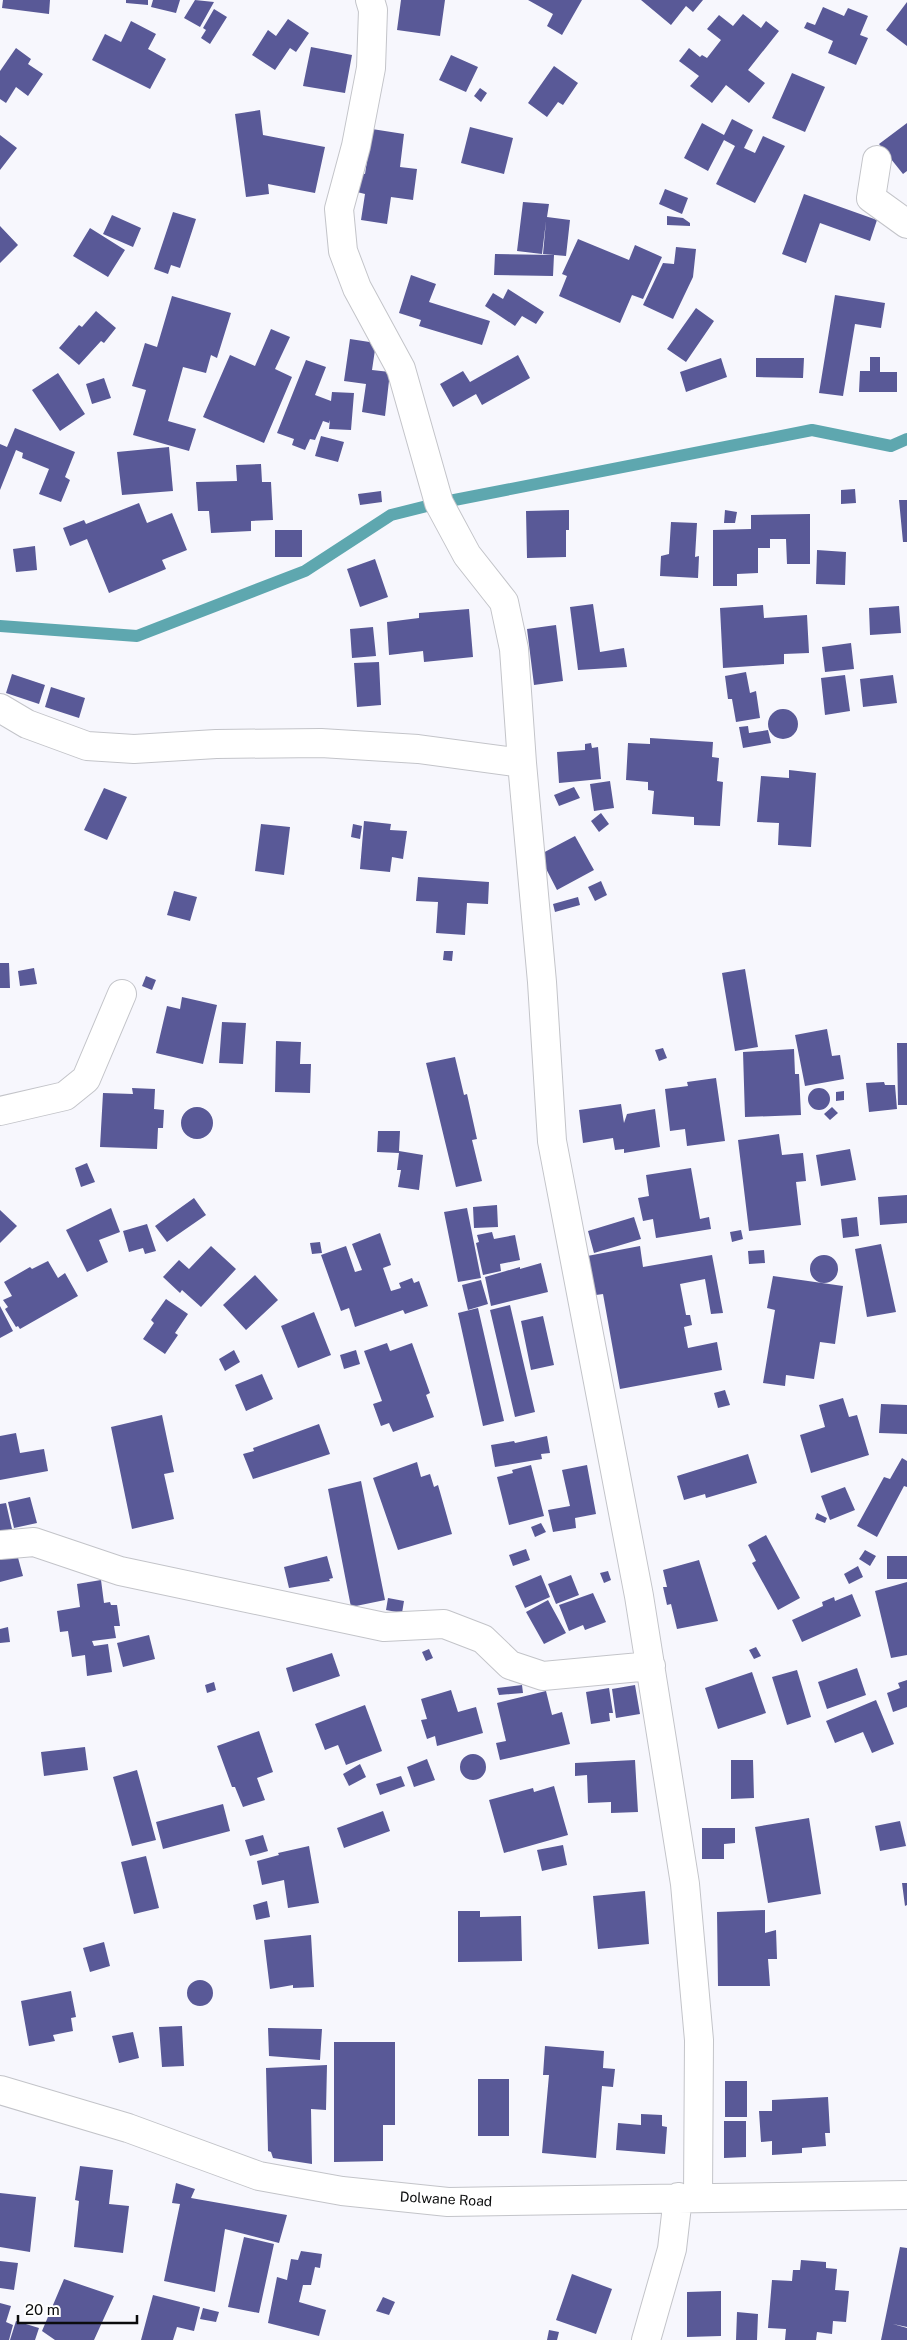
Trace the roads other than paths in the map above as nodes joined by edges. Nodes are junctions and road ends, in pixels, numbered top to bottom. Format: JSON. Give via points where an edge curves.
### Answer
{"nodes":[{"id":1,"x":370,"y":0,"type":"edge"},
{"id":2,"x":877,"y":160,"type":"dead end"},
{"id":3,"x":907,"y":224,"type":"edge"},
{"id":4,"x":0,"y":708,"type":"edge"},
{"id":5,"x":522,"y":763,"type":"junction"},
{"id":6,"x":122,"y":994,"type":"dead end"},
{"id":7,"x":0,"y":1111,"type":"edge"},
{"id":8,"x":0,"y":1546,"type":"edge"},
{"id":9,"x":651,"y":1666,"type":"junction"},
{"id":10,"x":0,"y":2090,"type":"edge"},
{"id":11,"x":907,"y":2196,"type":"edge"},
{"id":12,"x":688,"y":2197,"type":"junction"},
{"id":13,"x":646,"y":2340,"type":"edge"}],
"edges":[{"from":1,"to":5,"type":"street","via":[[373,10],[371,68],[356,146],[339,209],[343,251],[357,288],[401,369],[439,503],[467,555],[504,602],[514,649]]},
{"from":2,"to":3,"type":"street","via":[[871,198]]},
{"from":4,"to":5,"type":"street","via":[[27,724],[87,746],[134,749],[216,744],[321,744],[418,749]]},
{"from":5,"to":9,"type":"street","via":[[542,982],[552,1141]]},
{"from":6,"to":7,"type":"street","via":[[86,1079],[65,1096]]},
{"from":8,"to":9,"type":"street","via":[[34,1542],[120,1571],[384,1627],[444,1624],[484,1639],[510,1664],[544,1676]]},
{"from":9,"to":12,"type":"street","via":[[687,1903],[699,2040]]},
{"from":10,"to":12,"type":"street","name":"Dolwane Road","via":[[128,2128],[259,2176],[342,2191],[448,2202],[583,2202]]},
{"from":11,"to":12,"type":"street","name":"Dolwane Road"},
{"from":12,"to":13,"type":"street"}]}
